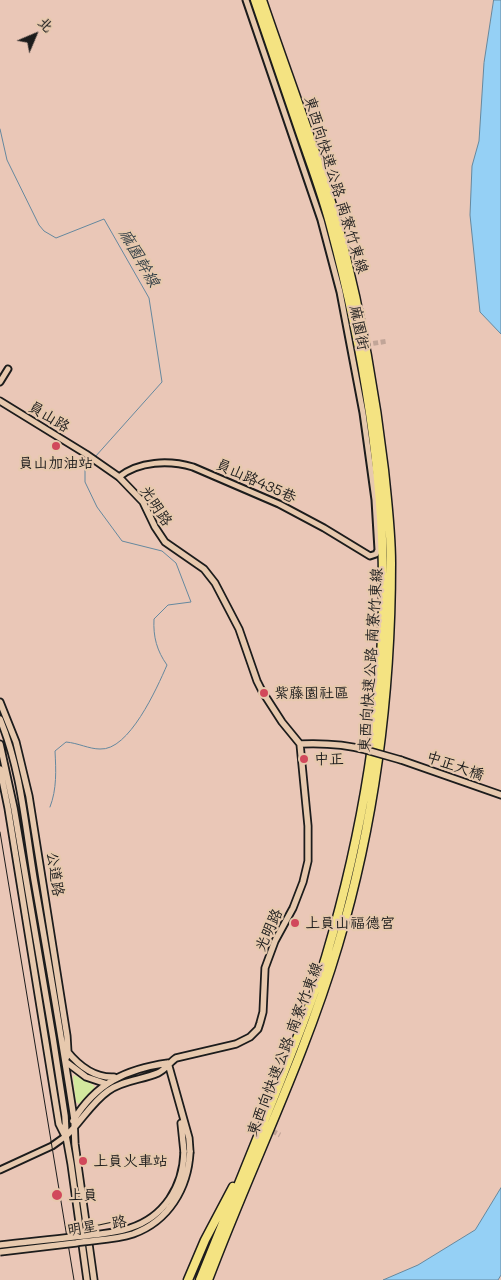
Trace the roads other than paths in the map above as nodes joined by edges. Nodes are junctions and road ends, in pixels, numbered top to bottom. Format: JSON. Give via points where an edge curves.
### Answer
{"nodes":[{"id":1,"x":246,"y":0,"type":"edge"},
{"id":2,"x":255,"y":0,"type":"edge"},
{"id":3,"x":262,"y":0,"type":"edge"},
{"id":4,"x":8,"y":369,"type":"dead end"},
{"id":5,"x":0,"y":382,"type":"edge"},
{"id":6,"x":0,"y":401,"type":"edge"},
{"id":7,"x":119,"y":477,"type":"junction"},
{"id":8,"x":376,"y":554,"type":"joint"},
{"id":9,"x":0,"y":702,"type":"edge"},
{"id":10,"x":4,"y":722,"type":"edge"},
{"id":11,"x":0,"y":744,"type":"edge"},
{"id":12,"x":300,"y":744,"type":"junction"},
{"id":13,"x":0,"y":769,"type":"edge"},
{"id":14,"x":501,"y":795,"type":"edge"},
{"id":15,"x":61,"y":992,"type":"junction"},
{"id":16,"x":54,"y":993,"type":"junction"},
{"id":17,"x":60,"y":1037,"type":"junction"},
{"id":18,"x":46,"y":1039,"type":"junction"},
{"id":19,"x":54,"y":1049,"type":"junction"},
{"id":20,"x":68,"y":1053,"type":"junction"},
{"id":21,"x":65,"y":1061,"type":"junction"},
{"id":22,"x":168,"y":1063,"type":"junction"},
{"id":23,"x":124,"y":1075,"type":"junction"},
{"id":24,"x":104,"y":1084,"type":"junction"},
{"id":25,"x":122,"y":1084,"type":"junction"},
{"id":26,"x":74,"y":1124,"type":"junction"},
{"id":27,"x":66,"y":1136,"type":"junction"},
{"id":28,"x":187,"y":1152,"type":"junction"},
{"id":29,"x":250,"y":1157,"type":"junction"},
{"id":30,"x":0,"y":1170,"type":"edge"},
{"id":31,"x":0,"y":1245,"type":"edge"},
{"id":32,"x":0,"y":1252,"type":"edge"},
{"id":33,"x":87,"y":1280,"type":"edge"},
{"id":34,"x":94,"y":1280,"type":"edge"},
{"id":35,"x":189,"y":1280,"type":"edge"},
{"id":36,"x":200,"y":1280,"type":"edge"},
{"id":37,"x":208,"y":1280,"type":"edge"}],
"edges":[{"from":1,"to":8,"type":"street","name":"麻園街","via":[[321,220],[340,292],[363,413],[376,515]]},
{"from":2,"to":29,"type":"highway","name":"東西向快速公路 南寮竹東線","via":[[330,225],[353,320],[372,426],[383,581],[377,708],[370,764],[347,879],[326,959],[306,1017]]},
{"from":3,"to":37,"type":"highway","name":"東西向快速公路 南寮竹東線","via":[[341,239],[368,359],[378,420],[392,561],[389,645],[374,786],[340,941],[293,1076]]},
{"from":4,"to":5,"type":"street"},
{"from":6,"to":7,"type":"street","name":"員山路"},
{"from":7,"to":8,"type":"street","name":"員山路435巷","via":[[128,470],[145,465],[192,467],[279,504],[370,556]]},
{"from":7,"to":12,"type":"street","name":"光明路","via":[[138,496],[165,542],[204,569],[215,583],[239,629],[262,690]]},
{"from":9,"to":10,"type":"street","name":"公道路"},
{"from":10,"to":15,"type":"street","name":"公道路","via":[[18,750],[29,796]]},
{"from":10,"to":16,"type":"street","name":"公道路","via":[[22,798]]},
{"from":11,"to":19,"type":"street","name":"公道路","via":[[14,808]]},
{"from":12,"to":14,"type":"street","name":"中正大橋","bridge":true,"via":[[351,746]]},
{"from":12,"to":22,"type":"street","name":"光明路","via":[[308,861],[293,908],[274,941],[265,968],[263,1012],[258,1029],[236,1044],[176,1058]]},
{"from":13,"to":18,"type":"street","name":"公道路"},
{"from":15,"to":16,"type":"street"},
{"from":15,"to":20,"type":"street","name":"公道路"},
{"from":16,"to":17,"type":"street","name":"公道路"},
{"from":17,"to":20,"type":"street","name":"公道路"},
{"from":17,"to":21,"type":"street","name":"公道路"},
{"from":18,"to":19,"type":"street","name":"公道路"},
{"from":18,"to":27,"type":"street","name":"公道路","via":[[59,1124]]},
{"from":19,"to":21,"type":"street","name":"公道路"},
{"from":19,"to":27,"type":"street","name":"公道路"},
{"from":20,"to":21,"type":"street","name":"公道路"},
{"from":20,"to":23,"type":"street","name":"公道路","via":[[94,1074],[108,1077]]},
{"from":21,"to":24,"type":"street","name":"公道路","via":[[86,1077]]},
{"from":21,"to":26,"type":"street","name":"公道路"},
{"from":22,"to":23,"type":"street","name":"光明路"},
{"from":22,"to":25,"type":"street","name":"光明路","via":[[161,1072]]},
{"from":22,"to":28,"type":"street","name":"明星一路","via":[[188,1138]]},
{"from":23,"to":24,"type":"street","name":"光明路"},
{"from":24,"to":25,"type":"street","name":"公道路"},
{"from":24,"to":26,"type":"street","name":"光明路","via":[[85,1104]]},
{"from":25,"to":26,"type":"street","name":"光明路","via":[[97,1100]]},
{"from":26,"to":27,"type":"street","name":"光明路"},
{"from":26,"to":34,"type":"street","name":"公道路"},
{"from":27,"to":30,"type":"street","name":"光明路"},
{"from":27,"to":33,"type":"street"},
{"from":28,"to":31,"type":"street","name":"明星一路","bridge":true,"via":[[174,1192],[153,1217],[142,1223],[119,1231]]},
{"from":28,"to":32,"type":"street","name":"明星一路","bridge":true,"via":[[187,1177],[176,1200],[145,1228],[120,1237]]},
{"from":29,"to":35,"type":"highway","via":[[205,1240]]},
{"from":29,"to":36,"type":"highway","name":"東西向快速公路 南寮竹東線"}]}
